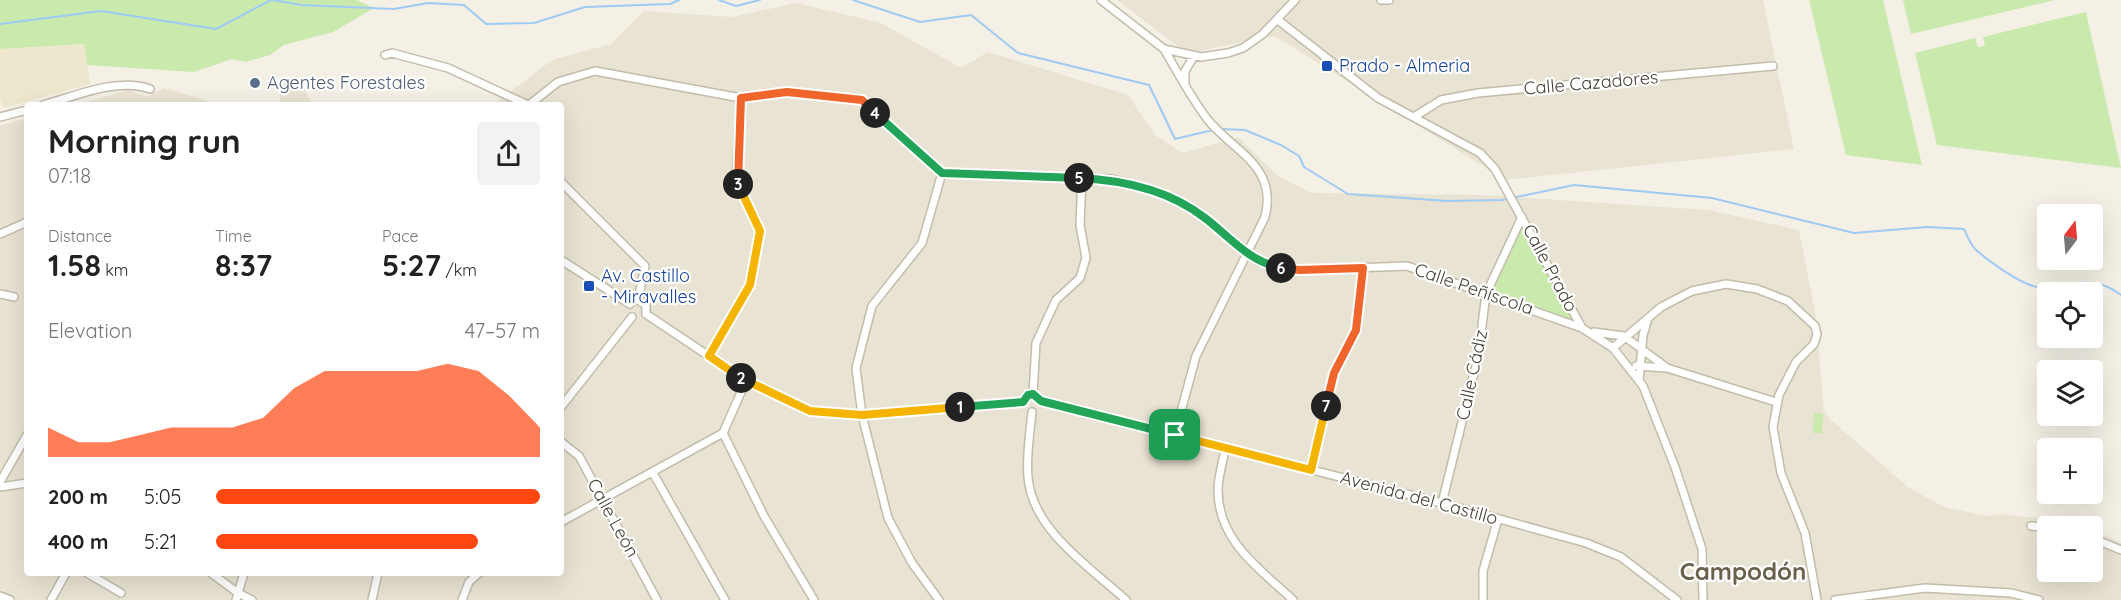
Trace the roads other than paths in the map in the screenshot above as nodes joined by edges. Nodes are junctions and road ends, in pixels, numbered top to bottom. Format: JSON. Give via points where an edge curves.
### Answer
{"nodes":[{"id":1,"x":1101,"y":0,"type":"edge"},
{"id":2,"x":1295,"y":0,"type":"edge"},
{"id":3,"x":1381,"y":0,"type":"edge"},
{"id":4,"x":1389,"y":0,"type":"edge"},
{"id":5,"x":1278,"y":20,"type":"junction"},
{"id":6,"x":1164,"y":49,"type":"junction"},
{"id":7,"x":1177,"y":53,"type":"junction"},
{"id":8,"x":384,"y":55,"type":"dead end"},
{"id":9,"x":1190,"y":62,"type":"junction"},
{"id":10,"x":1174,"y":66,"type":"junction"},
{"id":11,"x":1773,"y":66,"type":"dead end"},
{"id":12,"x":1185,"y":87,"type":"junction"},
{"id":13,"x":150,"y":89,"type":"dead end"},
{"id":14,"x":741,"y":98,"type":"junction"},
{"id":15,"x":54,"y":102,"type":"edge"},
{"id":16,"x":522,"y":102,"type":"edge"},
{"id":17,"x":533,"y":102,"type":"edge"},
{"id":18,"x":24,"y":111,"type":"edge"},
{"id":19,"x":0,"y":117,"type":"edge"},
{"id":20,"x":1414,"y":117,"type":"junction"},
{"id":21,"x":942,"y":173,"type":"junction"},
{"id":22,"x":1082,"y":178,"type":"junction"},
{"id":23,"x":564,"y":185,"type":"edge"},
{"id":24,"x":1522,"y":217,"type":"junction"},
{"id":25,"x":24,"y":223,"type":"edge"},
{"id":26,"x":0,"y":234,"type":"edge"},
{"id":27,"x":1246,"y":253,"type":"junction"},
{"id":28,"x":564,"y":262,"type":"edge"},
{"id":29,"x":1363,"y":268,"type":"junction"},
{"id":30,"x":0,"y":294,"type":"edge"},
{"id":31,"x":1486,"y":294,"type":"junction"},
{"id":32,"x":14,"y":297,"type":"dead end"},
{"id":33,"x":638,"y":300,"type":"junction"},
{"id":34,"x":630,"y":304,"type":"junction"},
{"id":35,"x":646,"y":314,"type":"junction"},
{"id":36,"x":632,"y":317,"type":"junction"},
{"id":37,"x":1649,"y":317,"type":"junction"},
{"id":38,"x":1582,"y":328,"type":"junction"},
{"id":39,"x":1590,"y":331,"type":"junction"},
{"id":40,"x":1624,"y":336,"type":"junction"},
{"id":41,"x":1613,"y":348,"type":"junction"},
{"id":42,"x":1641,"y":349,"type":"junction"},
{"id":43,"x":709,"y":356,"type":"junction"},
{"id":44,"x":1627,"y":364,"type":"junction"},
{"id":45,"x":1640,"y":366,"type":"junction"},
{"id":46,"x":1667,"y":368,"type":"junction"},
{"id":47,"x":746,"y":381,"type":"junction"},
{"id":48,"x":1639,"y":381,"type":"junction"},
{"id":49,"x":1033,"y":394,"type":"junction"},
{"id":50,"x":1041,"y":401,"type":"junction"},
{"id":51,"x":1023,"y":402,"type":"junction"},
{"id":52,"x":1776,"y":402,"type":"junction"},
{"id":53,"x":564,"y":403,"type":"edge"},
{"id":54,"x":1032,"y":412,"type":"junction"},
{"id":55,"x":862,"y":415,"type":"junction"},
{"id":56,"x":723,"y":433,"type":"junction"},
{"id":57,"x":1175,"y":435,"type":"junction"},
{"id":58,"x":24,"y":440,"type":"edge"},
{"id":59,"x":564,"y":444,"type":"edge"},
{"id":60,"x":1225,"y":449,"type":"junction"},
{"id":61,"x":1311,"y":470,"type":"junction"},
{"id":62,"x":653,"y":473,"type":"junction"},
{"id":63,"x":0,"y":482,"type":"edge"},
{"id":64,"x":24,"y":483,"type":"edge"},
{"id":65,"x":0,"y":487,"type":"edge"},
{"id":66,"x":602,"y":499,"type":"junction"},
{"id":67,"x":1442,"y":503,"type":"junction"},
{"id":68,"x":1498,"y":519,"type":"junction"},
{"id":69,"x":564,"y":520,"type":"edge"},
{"id":70,"x":2031,"y":526,"type":"dead end"},
{"id":71,"x":2037,"y":527,"type":"edge"},
{"id":72,"x":2103,"y":543,"type":"edge"},
{"id":73,"x":2121,"y":550,"type":"edge"},
{"id":74,"x":64,"y":576,"type":"edge"},
{"id":75,"x":92,"y":576,"type":"edge"},
{"id":76,"x":214,"y":576,"type":"edge"},
{"id":77,"x":243,"y":576,"type":"edge"},
{"id":78,"x":377,"y":576,"type":"edge"},
{"id":79,"x":475,"y":576,"type":"edge"},
{"id":80,"x":121,"y":593,"type":"dead end"},
{"id":81,"x":0,"y":596,"type":"edge"},
{"id":82,"x":2010,"y":596,"type":"edge"},
{"id":83,"x":237,"y":597,"type":"edge"},
{"id":84,"x":1856,"y":599,"type":"edge"},
{"id":85,"x":10,"y":600,"type":"edge"},
{"id":86,"x":51,"y":600,"type":"edge"},
{"id":87,"x":252,"y":600,"type":"edge"},
{"id":88,"x":372,"y":600,"type":"edge"},
{"id":89,"x":462,"y":600,"type":"edge"},
{"id":90,"x":657,"y":600,"type":"edge"},
{"id":91,"x":725,"y":600,"type":"edge"},
{"id":92,"x":814,"y":600,"type":"edge"},
{"id":93,"x":939,"y":600,"type":"edge"},
{"id":94,"x":1126,"y":600,"type":"edge"},
{"id":95,"x":1293,"y":600,"type":"edge"},
{"id":96,"x":1483,"y":600,"type":"edge"},
{"id":97,"x":1677,"y":600,"type":"edge"},
{"id":98,"x":1703,"y":600,"type":"edge"},
{"id":99,"x":1817,"y":600,"type":"edge"},
{"id":100,"x":1835,"y":600,"type":"edge"},
{"id":101,"x":2039,"y":600,"type":"edge"}],
"edges":[{"from":1,"to":6,"type":"street"},
{"from":2,"to":5,"type":"street"},
{"from":3,"to":4,"type":"street"},
{"from":5,"to":9,"type":"street","via":[[1243,48]]},
{"from":5,"to":20,"type":"street","name":"Calle Prado","via":[[1378,98]]},
{"from":6,"to":7,"type":"street"},
{"from":6,"to":10,"type":"street"},
{"from":7,"to":9,"type":"street","via":[[1185,54]]},
{"from":7,"to":10,"type":"street","via":[[1173,56]]},
{"from":8,"to":16,"type":"street","via":[[392,53],[448,68]]},
{"from":9,"to":10,"type":"street"},
{"from":9,"to":12,"type":"street"},
{"from":10,"to":12,"type":"street"},
{"from":11,"to":20,"type":"street","name":"Calle Cazadores","via":[[1478,93],[1441,100]]},
{"from":12,"to":27,"type":"street","via":[[1226,140],[1251,159],[1266,187],[1265,217]]},
{"from":13,"to":15,"type":"street","via":[[123,84]]},
{"from":14,"to":17,"type":"street","via":[[595,71],[558,82]]},
{"from":14,"to":21,"type":"street","via":[[787,92],[862,100]]},
{"from":14,"to":43,"type":"street","via":[[736,180],[760,231],[750,285]]},
{"from":18,"to":19,"type":"street"},
{"from":20,"to":24,"type":"street","name":"Calle Prado","via":[[1480,153],[1495,169]]},
{"from":21,"to":22,"type":"street","name":"Calle Peñíscola"},
{"from":21,"to":55,"type":"street","via":[[922,243],[872,306],[856,368]]},
{"from":22,"to":27,"type":"street","name":"Calle Peñíscola","via":[[1143,187],[1177,200]]},
{"from":22,"to":49,"type":"street","via":[[1080,225],[1086,258],[1080,279],[1056,300],[1036,343]]},
{"from":23,"to":33,"type":"street","via":[[645,266]]},
{"from":24,"to":31,"type":"street","name":"Calle Cádiz"},
{"from":24,"to":38,"type":"street","name":"Calle Prado"},
{"from":25,"to":26,"type":"street"},
{"from":27,"to":29,"type":"street","name":"Calle Peñíscola","via":[[1258,261],[1300,270]]},
{"from":27,"to":57,"type":"street","via":[[1196,356]]},
{"from":28,"to":34,"type":"street"},
{"from":29,"to":31,"type":"street","name":"Calle Peñíscola","via":[[1407,266]]},
{"from":29,"to":61,"type":"street","via":[[1356,330],[1334,373]]},
{"from":30,"to":32,"type":"street"},
{"from":31,"to":38,"type":"street","name":"Calle Peñíscola"},
{"from":31,"to":67,"type":"street","name":"Calle Cádiz","via":[[1478,357]]},
{"from":33,"to":34,"type":"street"},
{"from":33,"to":35,"type":"street","via":[[646,305]]},
{"from":34,"to":36,"type":"street","via":[[628,312]]},
{"from":35,"to":36,"type":"street","via":[[638,319]]},
{"from":35,"to":43,"type":"street"},
{"from":36,"to":53,"type":"street"},
{"from":37,"to":40,"type":"street"},
{"from":37,"to":42,"type":"street"},
{"from":37,"to":52,"type":"street","via":[[1692,291],[1726,284],[1757,289],[1788,301],[1815,326],[1817,334],[1814,344],[1796,362]]},
{"from":38,"to":39,"type":"street","name":"Calle Prado"},
{"from":39,"to":40,"type":"street"},
{"from":39,"to":41,"type":"street","name":"Calle Prado"},
{"from":40,"to":41,"type":"street"},
{"from":40,"to":42,"type":"street"},
{"from":41,"to":44,"type":"street","name":"Calle Prado"},
{"from":42,"to":45,"type":"street"},
{"from":42,"to":46,"type":"street"},
{"from":43,"to":47,"type":"street"},
{"from":44,"to":45,"type":"street"},
{"from":44,"to":48,"type":"street","name":"Calle Prado"},
{"from":45,"to":46,"type":"street"},
{"from":45,"to":48,"type":"street"},
{"from":46,"to":52,"type":"street"},
{"from":47,"to":55,"type":"street","via":[[810,411]]},
{"from":47,"to":56,"type":"street"},
{"from":48,"to":98,"type":"street","name":"Calle Prado","via":[[1675,467],[1702,549]]},
{"from":49,"to":50,"type":"street"},
{"from":49,"to":51,"type":"street"},
{"from":50,"to":54,"type":"street","via":[[1039,409]]},
{"from":50,"to":57,"type":"street","name":"Avenida del Castillo"},
{"from":51,"to":54,"type":"street","via":[[1024,408]]},
{"from":51,"to":55,"type":"street"},
{"from":52,"to":99,"type":"street","via":[[1773,427],[1777,455],[1805,533]]},
{"from":54,"to":94,"type":"street","via":[[1028,477],[1036,508],[1051,530]]},
{"from":55,"to":93,"type":"street","via":[[888,518]]},
{"from":56,"to":62,"type":"street"},
{"from":56,"to":92,"type":"street","via":[[764,516]]},
{"from":57,"to":60,"type":"street","name":"Avenida del Castillo"},
{"from":58,"to":63,"type":"street"},
{"from":59,"to":66,"type":"street","name":"Calle León","via":[[579,456]]},
{"from":60,"to":61,"type":"street","name":"Avenida del Castillo"},
{"from":60,"to":95,"type":"street","via":[[1218,489],[1221,519],[1238,549]]},
{"from":61,"to":67,"type":"street","name":"Avenida del Castillo"},
{"from":62,"to":66,"type":"street"},
{"from":62,"to":91,"type":"street"},
{"from":64,"to":65,"type":"street"},
{"from":66,"to":69,"type":"street"},
{"from":66,"to":90,"type":"street","name":"Calle León"},
{"from":67,"to":68,"type":"street","name":"Avenida del Castillo"},
{"from":68,"to":96,"type":"street","via":[[1484,571]]},
{"from":68,"to":97,"type":"street","name":"Avenida del Castillo","via":[[1586,543],[1621,557]]},
{"from":70,"to":71,"type":"street"},
{"from":72,"to":73,"type":"street"},
{"from":74,"to":86,"type":"street"},
{"from":75,"to":80,"type":"street"},
{"from":76,"to":83,"type":"street"},
{"from":77,"to":83,"type":"street"},
{"from":78,"to":88,"type":"street"},
{"from":79,"to":89,"type":"street"},
{"from":81,"to":85,"type":"street"},
{"from":82,"to":84,"type":"street","via":[[1925,588]]},
{"from":82,"to":101,"type":"street"},
{"from":83,"to":87,"type":"street"},
{"from":84,"to":100,"type":"street"}]}
